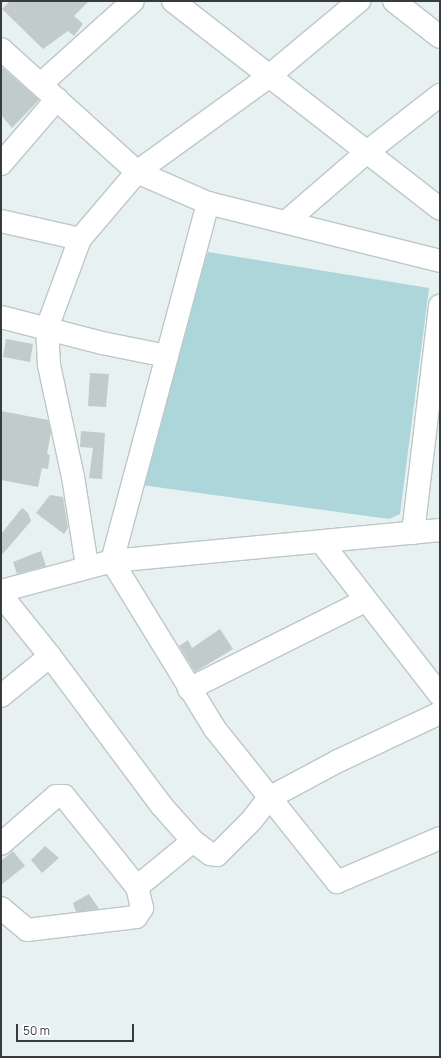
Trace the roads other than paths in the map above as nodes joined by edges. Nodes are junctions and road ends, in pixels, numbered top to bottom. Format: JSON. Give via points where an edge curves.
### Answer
{"nodes":[{"id":1,"x":133,"y":1,"type":"edge"},
{"id":2,"x":174,"y":1,"type":"edge"},
{"id":3,"x":359,"y":1,"type":"edge"},
{"id":4,"x":394,"y":1,"type":"edge"},
{"id":5,"x":440,"y":37,"type":"edge"},
{"id":6,"x":1,"y":48,"type":"edge"},
{"id":7,"x":268,"y":77,"type":"junction"},
{"id":8,"x":42,"y":83,"type":"junction"},
{"id":9,"x":440,"y":95,"type":"edge"},
{"id":10,"x":57,"y":99,"type":"junction"},
{"id":11,"x":367,"y":152,"type":"junction"},
{"id":12,"x":1,"y":164,"type":"edge"},
{"id":13,"x":137,"y":172,"type":"junction"},
{"id":14,"x":208,"y":203,"type":"junction"},
{"id":15,"x":440,"y":209,"type":"edge"},
{"id":16,"x":1,"y":221,"type":"edge"},
{"id":17,"x":287,"y":222,"type":"junction"},
{"id":18,"x":80,"y":240,"type":"junction"},
{"id":19,"x":440,"y":261,"type":"edge"},
{"id":20,"x":440,"y":306,"type":"edge"},
{"id":21,"x":1,"y":316,"type":"edge"},
{"id":22,"x":47,"y":328,"type":"junction"},
{"id":23,"x":167,"y":356,"type":"junction"},
{"id":24,"x":438,"y":376,"type":"edge"},
{"id":25,"x":440,"y":530,"type":"edge"},
{"id":26,"x":413,"y":533,"type":"junction"},
{"id":27,"x":322,"y":543,"type":"junction"},
{"id":28,"x":112,"y":560,"type":"junction"},
{"id":29,"x":87,"y":566,"type":"junction"},
{"id":30,"x":1,"y":592,"type":"edge"},
{"id":31,"x":1,"y":595,"type":"edge"},
{"id":32,"x":365,"y":601,"type":"junction"},
{"id":33,"x":50,"y":656,"type":"junction"},
{"id":34,"x":189,"y":689,"type":"junction"},
{"id":35,"x":440,"y":695,"type":"edge"},
{"id":36,"x":1,"y":696,"type":"edge"},
{"id":37,"x":440,"y":713,"type":"edge"},
{"id":38,"x":269,"y":798,"type":"junction"},
{"id":39,"x":440,"y":838,"type":"edge"},
{"id":40,"x":193,"y":841,"type":"junction"},
{"id":41,"x":1,"y":844,"type":"edge"},
{"id":42,"x":137,"y":888,"type":"junction"},
{"id":43,"x":1,"y":908,"type":"edge"}],
"edges":[{"from":1,"to":8,"type":"street"},
{"from":2,"to":7,"type":"street"},
{"from":3,"to":7,"type":"street"},
{"from":4,"to":5,"type":"street"},
{"from":6,"to":8,"type":"street"},
{"from":7,"to":11,"type":"street"},
{"from":7,"to":13,"type":"street"},
{"from":8,"to":10,"type":"street"},
{"from":9,"to":11,"type":"street"},
{"from":10,"to":12,"type":"street"},
{"from":10,"to":13,"type":"street"},
{"from":11,"to":15,"type":"street"},
{"from":11,"to":17,"type":"street"},
{"from":13,"to":14,"type":"street"},
{"from":13,"to":18,"type":"street"},
{"from":14,"to":17,"type":"street"},
{"from":14,"to":23,"type":"street"},
{"from":16,"to":18,"type":"street"},
{"from":17,"to":19,"type":"street"},
{"from":18,"to":22,"type":"street"},
{"from":20,"to":24,"type":"street"},
{"from":21,"to":22,"type":"street"},
{"from":22,"to":23,"type":"street","via":[[102,343]]},
{"from":22,"to":29,"type":"street","via":[[49,365],[73,478]]},
{"from":23,"to":28,"type":"street"},
{"from":24,"to":26,"type":"street"},
{"from":25,"to":26,"type":"street"},
{"from":26,"to":27,"type":"street"},
{"from":27,"to":28,"type":"street"},
{"from":27,"to":32,"type":"street"},
{"from":28,"to":29,"type":"street"},
{"from":28,"to":34,"type":"street"},
{"from":29,"to":30,"type":"street"},
{"from":31,"to":33,"type":"street"},
{"from":32,"to":34,"type":"street"},
{"from":32,"to":35,"type":"street"},
{"from":33,"to":36,"type":"street"},
{"from":33,"to":40,"type":"street","via":[[142,781]]},
{"from":34,"to":38,"type":"street","via":[[215,729]]},
{"from":37,"to":38,"type":"street","via":[[338,761]]},
{"from":38,"to":39,"type":"street","via":[[337,882]]},
{"from":38,"to":40,"type":"street","via":[[251,821],[217,855],[210,854]]},
{"from":40,"to":42,"type":"street"},
{"from":41,"to":42,"type":"street","via":[[56,796],[64,796]]},
{"from":42,"to":43,"type":"street","via":[[142,908],[136,918],[27,930]]}]}
